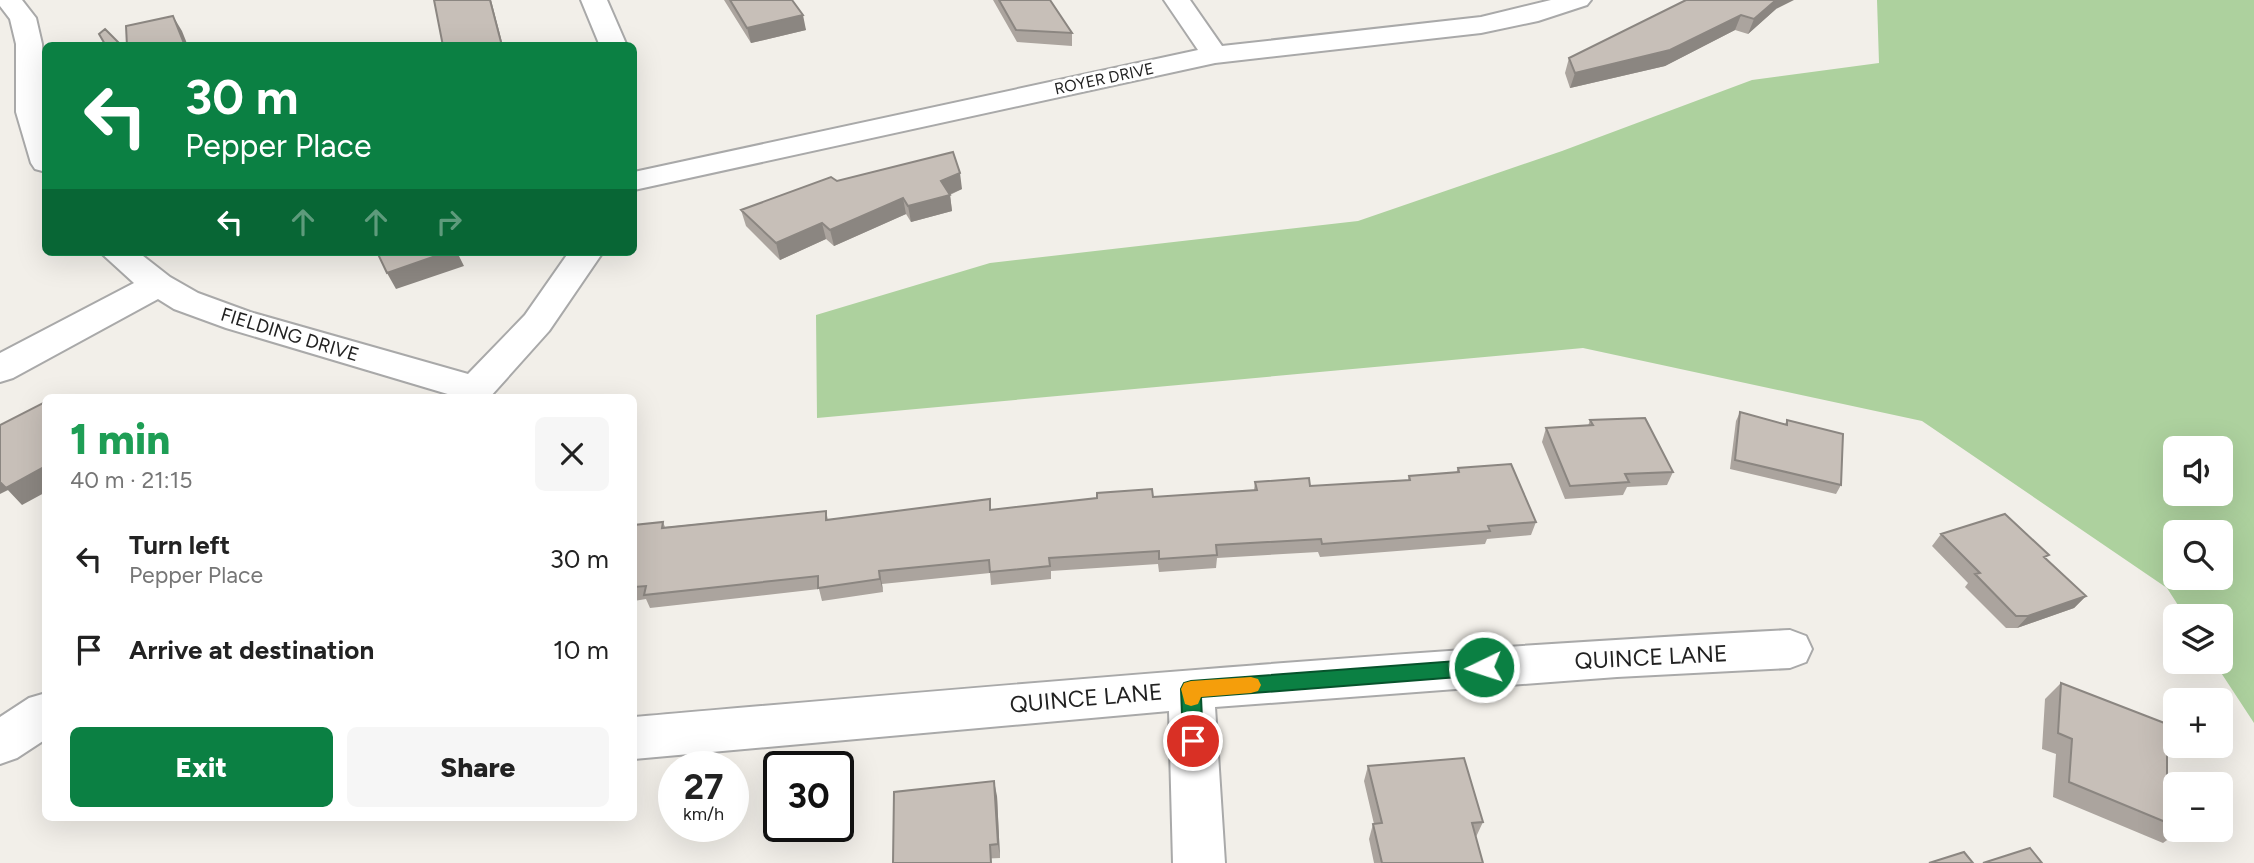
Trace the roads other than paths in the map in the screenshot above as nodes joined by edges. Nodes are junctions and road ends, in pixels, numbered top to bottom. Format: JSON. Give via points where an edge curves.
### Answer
{"nodes":[{"id":1,"x":9,"y":0,"type":"edge"},
{"id":2,"x":594,"y":0,"type":"edge"},
{"id":3,"x":1177,"y":0,"type":"edge"},
{"id":4,"x":1578,"y":0,"type":"edge"},
{"id":5,"x":612,"y":42,"type":"edge"},
{"id":6,"x":1215,"y":55,"type":"junction"},
{"id":7,"x":29,"y":89,"type":"junction"},
{"id":8,"x":0,"y":96,"type":"edge"},
{"id":9,"x":42,"y":150,"type":"edge"},
{"id":10,"x":637,"y":180,"type":"edge"},
{"id":11,"x":122,"y":256,"type":"edge"},
{"id":12,"x":584,"y":256,"type":"edge"},
{"id":13,"x":158,"y":285,"type":"junction"},
{"id":14,"x":0,"y":369,"type":"edge"},
{"id":15,"x":472,"y":393,"type":"edge"},
{"id":16,"x":1790,"y":649,"type":"dead end"},
{"id":17,"x":1191,"y":689,"type":"junction"},
{"id":18,"x":42,"y":716,"type":"edge"},
{"id":19,"x":637,"y":738,"type":"edge"},
{"id":20,"x":0,"y":743,"type":"edge"},
{"id":21,"x":1199,"y":863,"type":"edge"}],
"edges":[{"from":1,"to":7,"type":"street","via":[[23,18],[29,44]]},
{"from":2,"to":5,"type":"street"},
{"from":3,"to":6,"type":"street"},
{"from":4,"to":6,"type":"street","name":"ROYER DRIVE","via":[[1481,25]]},
{"from":6,"to":10,"type":"street","name":"ROYER DRIVE"},
{"from":7,"to":8,"type":"street"},
{"from":7,"to":9,"type":"street","via":[[30,112]]},
{"from":11,"to":13,"type":"street","name":"FIELDING DRIVE"},
{"from":12,"to":15,"type":"street","via":[[537,323]]},
{"from":13,"to":14,"type":"street"},
{"from":13,"to":15,"type":"street","name":"FIELDING DRIVE","via":[[238,320]]},
{"from":16,"to":17,"type":"street","name":"QUINCE LANE"},
{"from":17,"to":19,"type":"street","name":"QUINCE LANE"},
{"from":17,"to":21,"type":"street"},
{"from":18,"to":20,"type":"street"}]}
